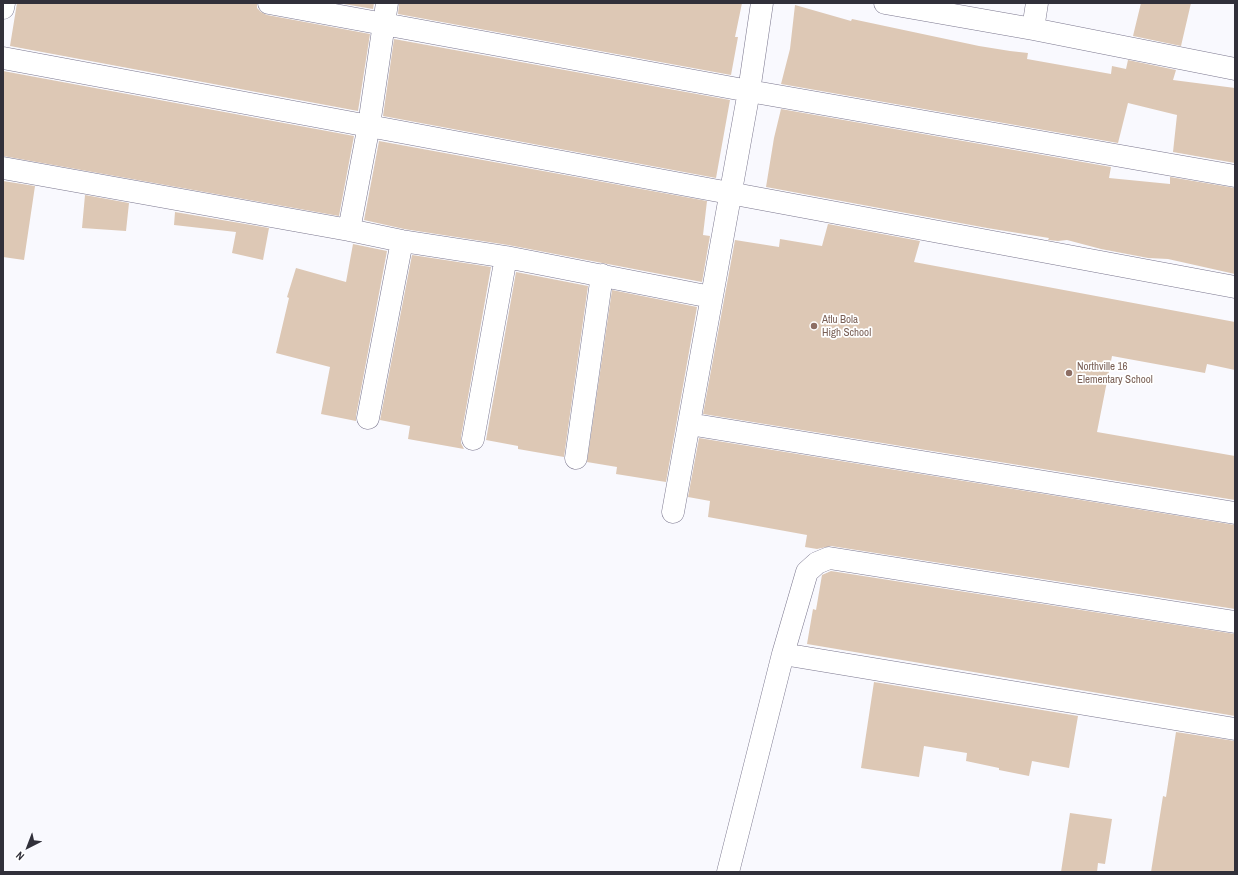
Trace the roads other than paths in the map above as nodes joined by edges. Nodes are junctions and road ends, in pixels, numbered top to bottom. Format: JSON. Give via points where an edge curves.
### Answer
{"nodes":[{"id":1,"x":4,"y":3,"type":"edge"},
{"id":2,"x":269,"y":3,"type":"edge"},
{"id":3,"x":387,"y":3,"type":"edge"},
{"id":4,"x":762,"y":3,"type":"edge"},
{"id":5,"x":885,"y":3,"type":"edge"},
{"id":6,"x":1037,"y":3,"type":"edge"},
{"id":7,"x":3,"y":8,"type":"edge"},
{"id":8,"x":384,"y":25,"type":"junction"},
{"id":9,"x":1033,"y":29,"type":"junction"},
{"id":10,"x":3,"y":58,"type":"edge"},
{"id":11,"x":1235,"y":70,"type":"edge"},
{"id":12,"x":749,"y":91,"type":"junction"},
{"id":13,"x":368,"y":125,"type":"junction"},
{"id":14,"x":3,"y":168,"type":"edge"},
{"id":15,"x":1235,"y":176,"type":"edge"},
{"id":16,"x":730,"y":193,"type":"junction"},
{"id":17,"x":349,"y":230,"type":"junction"},
{"id":18,"x":402,"y":241,"type":"junction"},
{"id":19,"x":506,"y":257,"type":"junction"},
{"id":20,"x":602,"y":275,"type":"junction"},
{"id":21,"x":1235,"y":287,"type":"edge"},
{"id":22,"x":712,"y":297,"type":"junction"},
{"id":23,"x":368,"y":418,"type":"dead end"},
{"id":24,"x":689,"y":424,"type":"junction"},
{"id":25,"x":473,"y":439,"type":"dead end"},
{"id":26,"x":576,"y":458,"type":"dead end"},
{"id":27,"x":673,"y":512,"type":"dead end"},
{"id":28,"x":1235,"y":513,"type":"edge"},
{"id":29,"x":1235,"y":622,"type":"edge"},
{"id":30,"x":784,"y":654,"type":"junction"},
{"id":31,"x":1235,"y":729,"type":"edge"},
{"id":32,"x":728,"y":872,"type":"edge"}],
"edges":[{"from":1,"to":7,"type":"street"},
{"from":2,"to":8,"type":"street"},
{"from":3,"to":8,"type":"street"},
{"from":4,"to":12,"type":"street"},
{"from":5,"to":9,"type":"street"},
{"from":6,"to":9,"type":"street"},
{"from":8,"to":12,"type":"street"},
{"from":8,"to":13,"type":"street"},
{"from":9,"to":11,"type":"street"},
{"from":10,"to":13,"type":"street"},
{"from":12,"to":15,"type":"street"},
{"from":12,"to":16,"type":"street"},
{"from":13,"to":16,"type":"street"},
{"from":13,"to":17,"type":"street"},
{"from":14,"to":17,"type":"street"},
{"from":16,"to":21,"type":"street"},
{"from":16,"to":22,"type":"street"},
{"from":17,"to":18,"type":"street"},
{"from":18,"to":19,"type":"street"},
{"from":18,"to":23,"type":"street"},
{"from":19,"to":20,"type":"street"},
{"from":19,"to":25,"type":"street"},
{"from":20,"to":22,"type":"street"},
{"from":20,"to":26,"type":"street"},
{"from":22,"to":24,"type":"street"},
{"from":24,"to":27,"type":"street"},
{"from":24,"to":28,"type":"street"},
{"from":29,"to":30,"type":"street","via":[[830,558],[817,563],[807,572]]},
{"from":30,"to":31,"type":"street"},
{"from":30,"to":32,"type":"street"}]}
